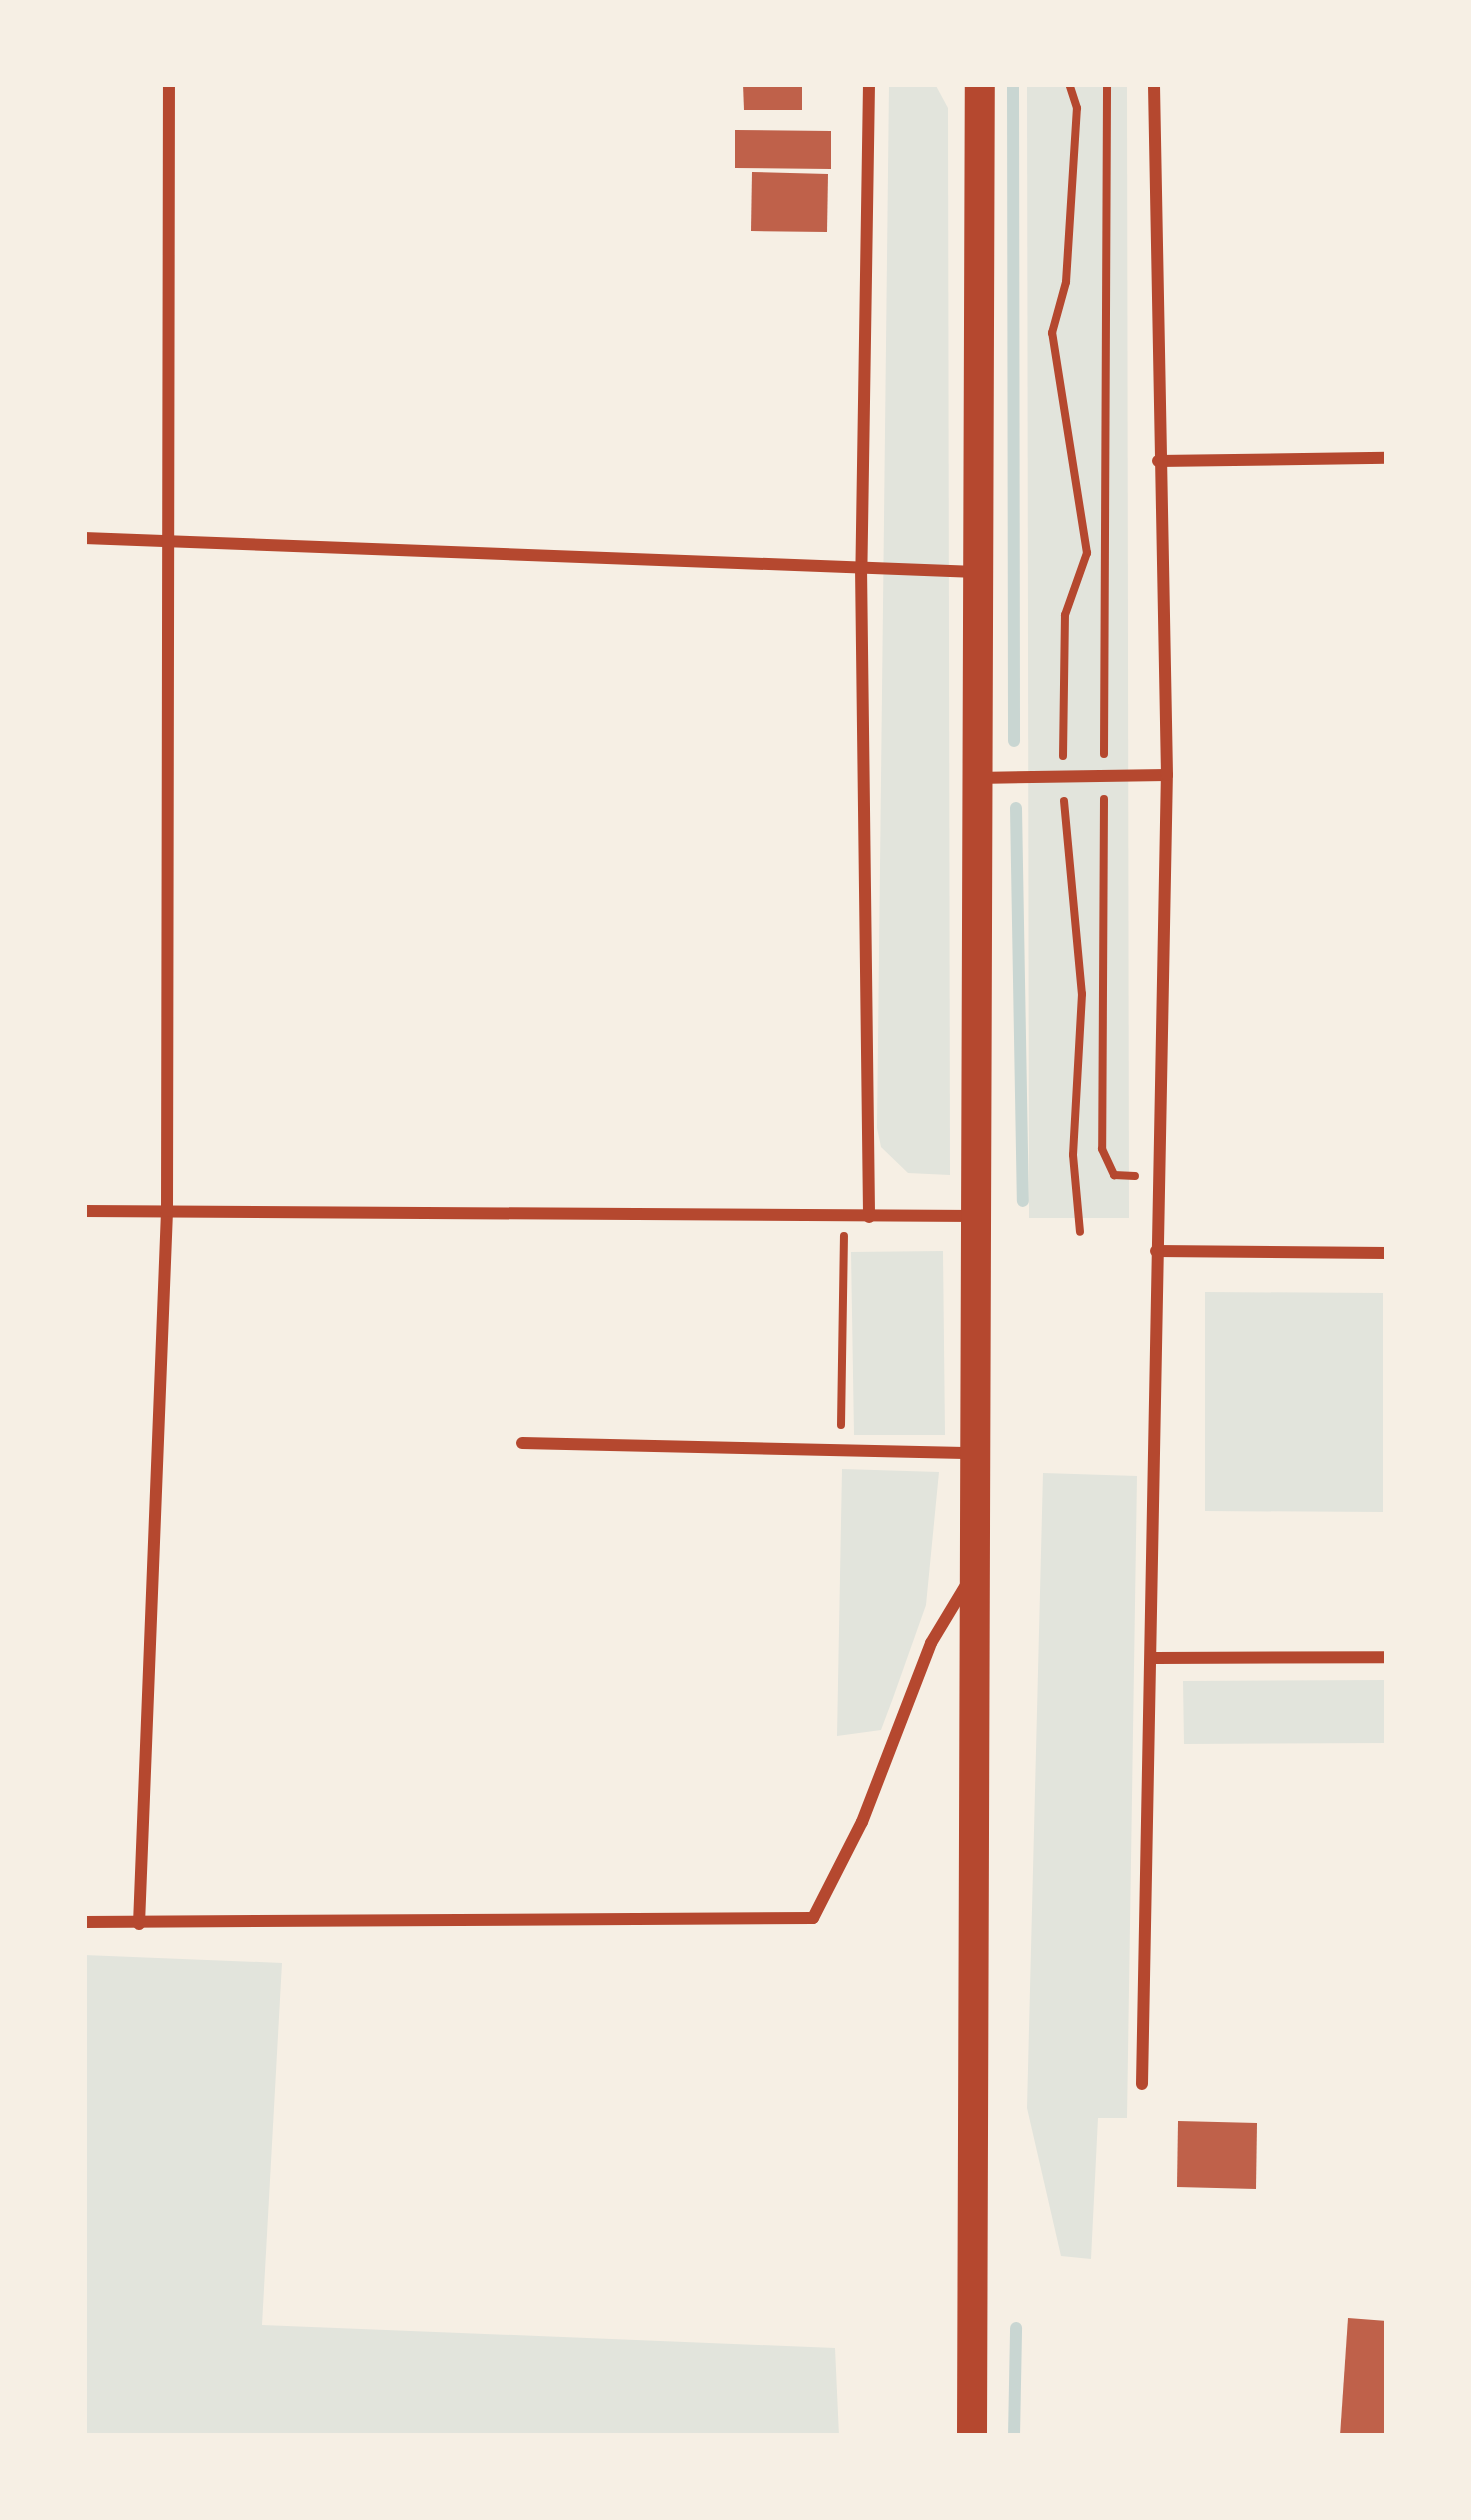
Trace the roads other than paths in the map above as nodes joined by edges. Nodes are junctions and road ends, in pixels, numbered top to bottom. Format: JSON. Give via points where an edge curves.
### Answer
{"nodes":[{"id":1,"x":169,"y":84,"type":"edge"},
{"id":2,"x":869,"y":84,"type":"edge"},
{"id":3,"x":980,"y":84,"type":"edge"},
{"id":4,"x":1154,"y":84,"type":"edge"},
{"id":5,"x":1387,"y":458,"type":"edge"},
{"id":6,"x":1158,"y":461,"type":"junction"},
{"id":7,"x":84,"y":538,"type":"edge"},
{"id":8,"x":173,"y":542,"type":"junction"},
{"id":9,"x":861,"y":567,"type":"junction"},
{"id":10,"x":977,"y":572,"type":"junction"},
{"id":11,"x":1167,"y":775,"type":"junction"},
{"id":12,"x":974,"y":778,"type":"junction"},
{"id":13,"x":84,"y":1211,"type":"edge"},
{"id":14,"x":167,"y":1211,"type":"junction"},
{"id":15,"x":976,"y":1216,"type":"junction"},
{"id":16,"x":869,"y":1217,"type":"junction"},
{"id":17,"x":1156,"y":1251,"type":"junction"},
{"id":18,"x":1387,"y":1253,"type":"edge"},
{"id":19,"x":522,"y":1443,"type":"dead end"},
{"id":20,"x":977,"y":1453,"type":"junction"},
{"id":21,"x":977,"y":1566,"type":"junction"},
{"id":22,"x":1387,"y":1657,"type":"edge"},
{"id":23,"x":1156,"y":1658,"type":"junction"},
{"id":24,"x":84,"y":1922,"type":"edge"},
{"id":25,"x":139,"y":1924,"type":"junction"},
{"id":26,"x":1142,"y":2084,"type":"dead end"},
{"id":27,"x":972,"y":2436,"type":"edge"}],
"edges":[{"from":1,"to":8,"type":"street"},
{"from":2,"to":9,"type":"street"},
{"from":3,"to":10,"type":"highway"},
{"from":4,"to":6,"type":"street"},
{"from":5,"to":6,"type":"street"},
{"from":6,"to":11,"type":"street"},
{"from":7,"to":8,"type":"street"},
{"from":8,"to":9,"type":"street"},
{"from":8,"to":14,"type":"street"},
{"from":9,"to":10,"type":"street"},
{"from":9,"to":16,"type":"street"},
{"from":10,"to":12,"type":"highway"},
{"from":11,"to":12,"type":"street"},
{"from":11,"to":17,"type":"street"},
{"from":12,"to":15,"type":"highway"},
{"from":13,"to":14,"type":"street"},
{"from":14,"to":16,"type":"street"},
{"from":14,"to":25,"type":"street"},
{"from":15,"to":16,"type":"street"},
{"from":15,"to":20,"type":"highway"},
{"from":17,"to":18,"type":"street"},
{"from":17,"to":23,"type":"street"},
{"from":19,"to":20,"type":"street"},
{"from":20,"to":21,"type":"highway"},
{"from":21,"to":25,"type":"street","via":[[931,1642],[862,1822],[813,1918]]},
{"from":21,"to":27,"type":"highway"},
{"from":22,"to":23,"type":"street"},
{"from":23,"to":26,"type":"street"},
{"from":24,"to":25,"type":"street"}]}
